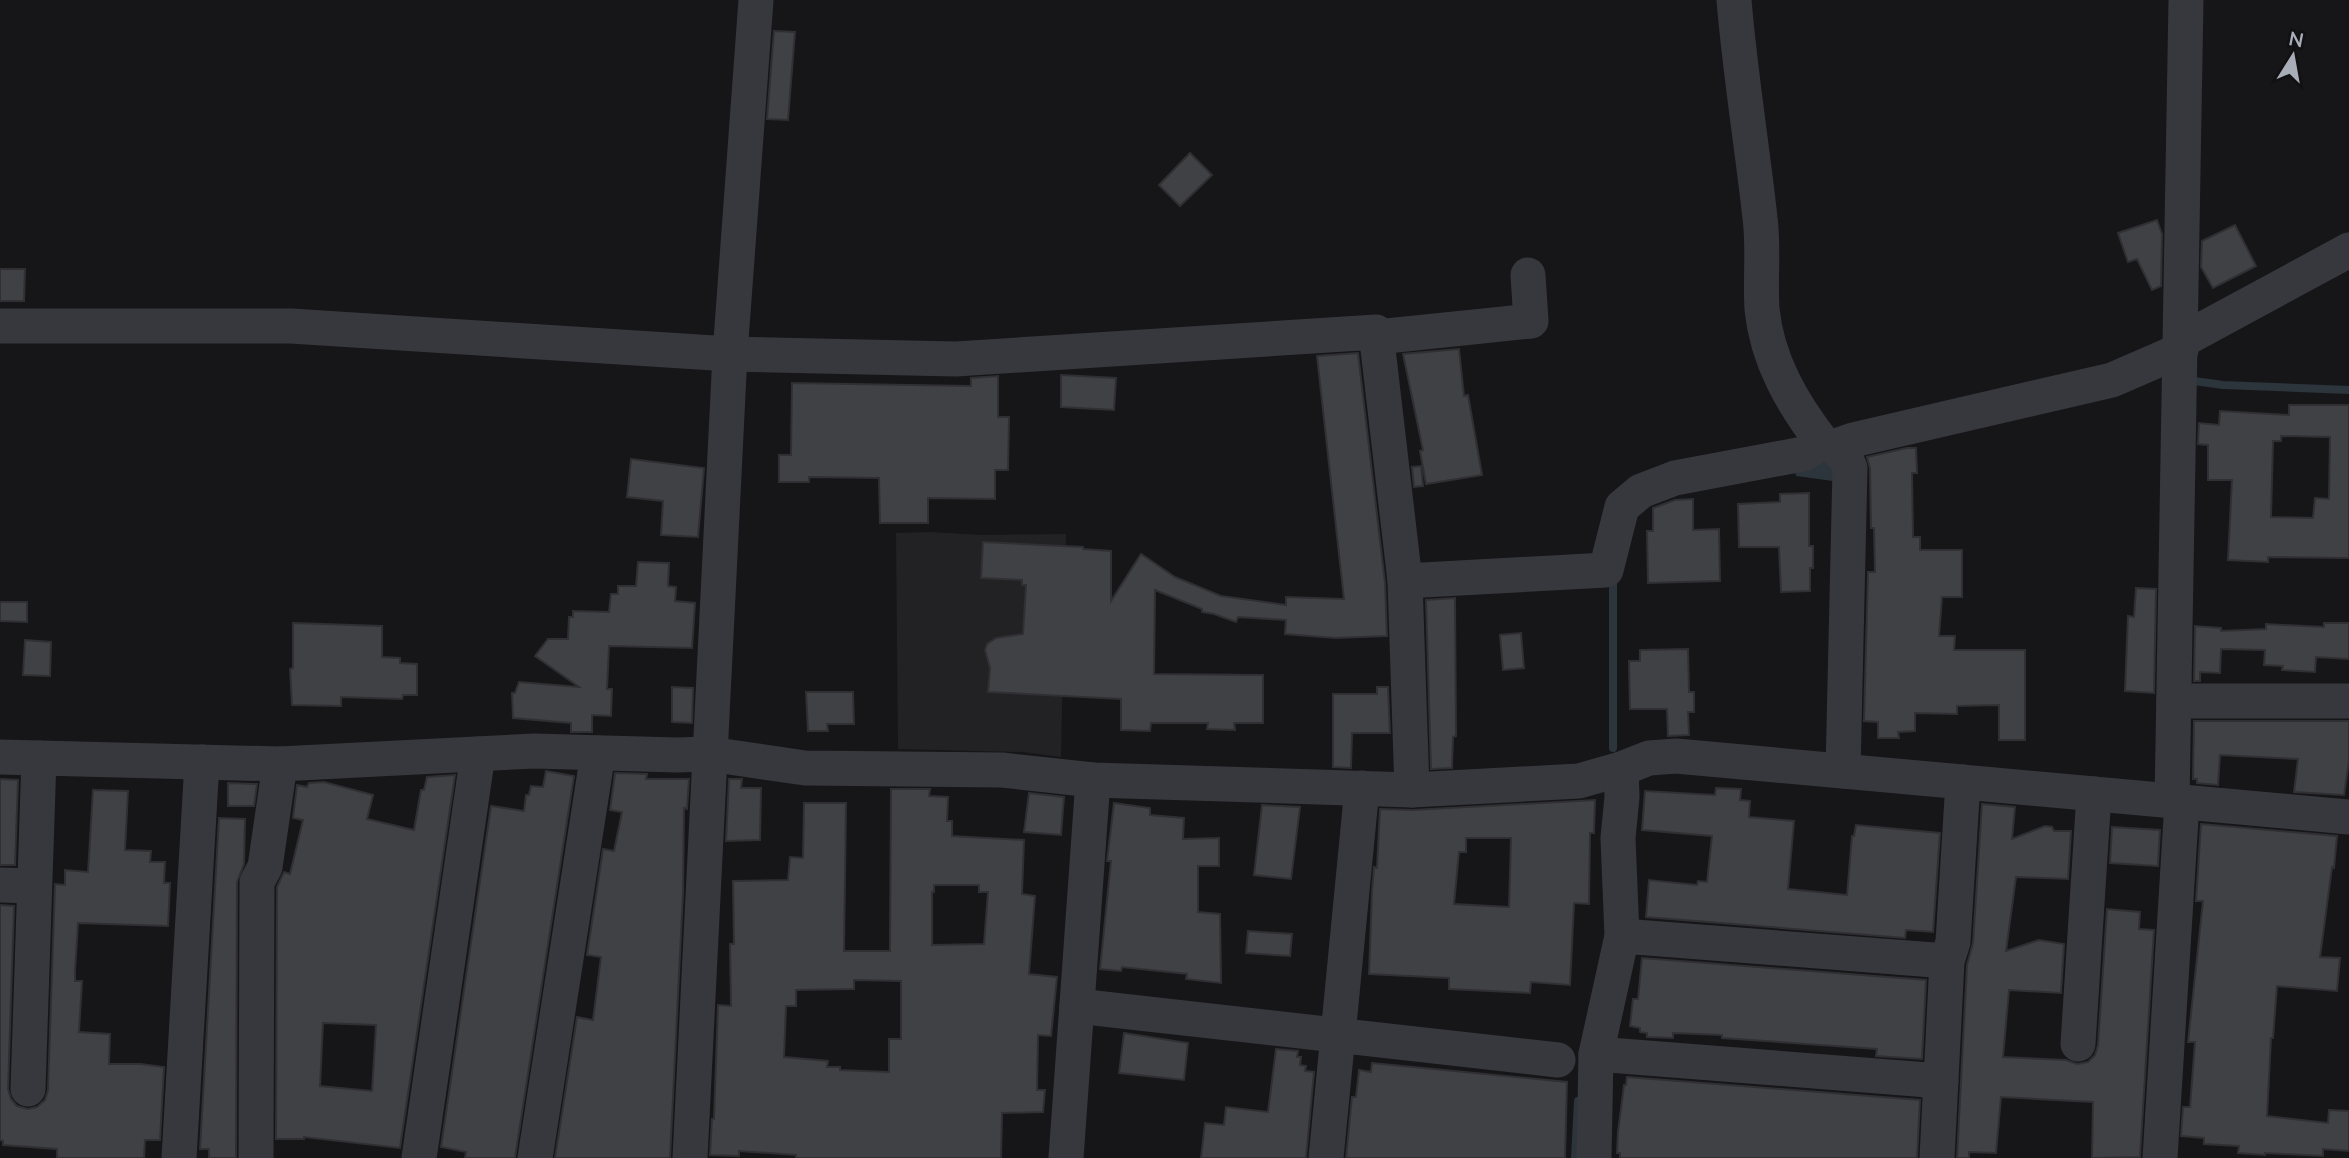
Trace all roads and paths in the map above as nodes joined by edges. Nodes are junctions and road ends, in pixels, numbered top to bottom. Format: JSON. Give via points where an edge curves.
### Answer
{"nodes":[{"id":1,"x":756,"y":0,"type":"edge"},
{"id":2,"x":1734,"y":0,"type":"edge"},
{"id":3,"x":2186,"y":0,"type":"edge"},
{"id":4,"x":2349,"y":250,"type":"edge"},
{"id":5,"x":1528,"y":275,"type":"dead end"},
{"id":6,"x":0,"y":326,"type":"edge"},
{"id":7,"x":1377,"y":337,"type":"junction"},
{"id":8,"x":730,"y":354,"type":"junction"},
{"id":9,"x":2181,"y":363,"type":"junction"},
{"id":10,"x":1827,"y":450,"type":"junction"},
{"id":11,"x":1405,"y":581,"type":"junction"},
{"id":12,"x":2174,"y":701,"type":"junction"},
{"id":13,"x":2349,"y":701,"type":"edge"},
{"id":14,"x":598,"y":753,"type":"junction"},
{"id":15,"x":478,"y":754,"type":"junction"},
{"id":16,"x":709,"y":754,"type":"junction"},
{"id":17,"x":0,"y":757,"type":"edge"},
{"id":18,"x":39,"y":758,"type":"junction"},
{"id":19,"x":202,"y":762,"type":"junction"},
{"id":20,"x":280,"y":764,"type":"junction"},
{"id":21,"x":1621,"y":769,"type":"junction"},
{"id":22,"x":1843,"y":771,"type":"junction"},
{"id":23,"x":1093,"y":780,"type":"junction"},
{"id":24,"x":1963,"y":782,"type":"junction"},
{"id":25,"x":1362,"y":788,"type":"junction"},
{"id":26,"x":1412,"y":790,"type":"junction"},
{"id":27,"x":2094,"y":794,"type":"junction"},
{"id":28,"x":2177,"y":802,"type":"junction"},
{"id":29,"x":2349,"y":817,"type":"edge"},
{"id":30,"x":0,"y":885,"type":"edge"},
{"id":31,"x":34,"y":886,"type":"junction"},
{"id":32,"x":1622,"y":936,"type":"junction"},
{"id":33,"x":1947,"y":961,"type":"junction"},
{"id":34,"x":1077,"y":1006,"type":"junction"},
{"id":35,"x":1338,"y":1034,"type":"junction"},
{"id":36,"x":2078,"y":1044,"type":"dead end"},
{"id":37,"x":1596,"y":1054,"type":"junction"},
{"id":38,"x":1558,"y":1060,"type":"dead end"},
{"id":39,"x":1941,"y":1081,"type":"junction"},
{"id":40,"x":28,"y":1089,"type":"dead end"},
{"id":41,"x":179,"y":1158,"type":"edge"},
{"id":42,"x":256,"y":1158,"type":"edge"},
{"id":43,"x":419,"y":1158,"type":"edge"},
{"id":44,"x":535,"y":1158,"type":"edge"},
{"id":45,"x":690,"y":1158,"type":"edge"},
{"id":46,"x":1066,"y":1158,"type":"edge"},
{"id":47,"x":1326,"y":1158,"type":"edge"},
{"id":48,"x":1594,"y":1158,"type":"edge"},
{"id":49,"x":1937,"y":1158,"type":"edge"},
{"id":50,"x":2160,"y":1158,"type":"edge"}],
"edges":[{"from":1,"to":8,"type":"street"},
{"from":2,"to":10,"type":"street","via":[[1761,222],[1762,309],[1769,344],[1784,385]]},
{"from":3,"to":9,"type":"street"},
{"from":4,"to":9,"type":"street"},
{"from":5,"to":7,"type":"street","via":[[1531,321]]},
{"from":6,"to":8,"type":"street","via":[[291,326]]},
{"from":7,"to":8,"type":"street","via":[[1376,332],[956,359]]},
{"from":7,"to":11,"type":"street"},
{"from":8,"to":16,"type":"street"},
{"from":9,"to":10,"type":"street","via":[[1853,440]]},
{"from":9,"to":12,"type":"street"},
{"from":10,"to":11,"type":"street","via":[[1675,478],[1641,491],[1622,508],[1606,570]]},
{"from":10,"to":22,"type":"street","via":[[1850,468]]},
{"from":11,"to":26,"type":"street"},
{"from":12,"to":13,"type":"street"},
{"from":12,"to":28,"type":"street"},
{"from":14,"to":15,"type":"street"},
{"from":14,"to":16,"type":"street"},
{"from":14,"to":44,"type":"street"},
{"from":15,"to":20,"type":"street"},
{"from":15,"to":43,"type":"street"},
{"from":16,"to":23,"type":"street","via":[[805,768],[1002,770]]},
{"from":16,"to":45,"type":"street"},
{"from":17,"to":18,"type":"street"},
{"from":18,"to":19,"type":"street"},
{"from":18,"to":31,"type":"street"},
{"from":19,"to":20,"type":"street"},
{"from":19,"to":41,"type":"street"},
{"from":20,"to":42,"type":"street","via":[[265,867],[257,882]]},
{"from":21,"to":22,"type":"street","via":[[1649,758],[1676,756]]},
{"from":21,"to":26,"type":"street","via":[[1579,780]]},
{"from":21,"to":32,"type":"street"},
{"from":22,"to":24,"type":"street"},
{"from":23,"to":25,"type":"street"},
{"from":23,"to":34,"type":"street"},
{"from":24,"to":27,"type":"street"},
{"from":24,"to":33,"type":"street","via":[[1953,942]]},
{"from":25,"to":26,"type":"street"},
{"from":25,"to":35,"type":"street"},
{"from":27,"to":28,"type":"street"},
{"from":27,"to":36,"type":"street"},
{"from":28,"to":29,"type":"street"},
{"from":28,"to":50,"type":"street"},
{"from":30,"to":31,"type":"street"},
{"from":31,"to":40,"type":"street"},
{"from":32,"to":33,"type":"street"},
{"from":32,"to":37,"type":"street"},
{"from":33,"to":39,"type":"street"},
{"from":34,"to":35,"type":"street"},
{"from":34,"to":46,"type":"street"},
{"from":35,"to":38,"type":"street"},
{"from":35,"to":47,"type":"street"},
{"from":37,"to":39,"type":"street"},
{"from":37,"to":48,"type":"street"},
{"from":39,"to":49,"type":"street"}]}
